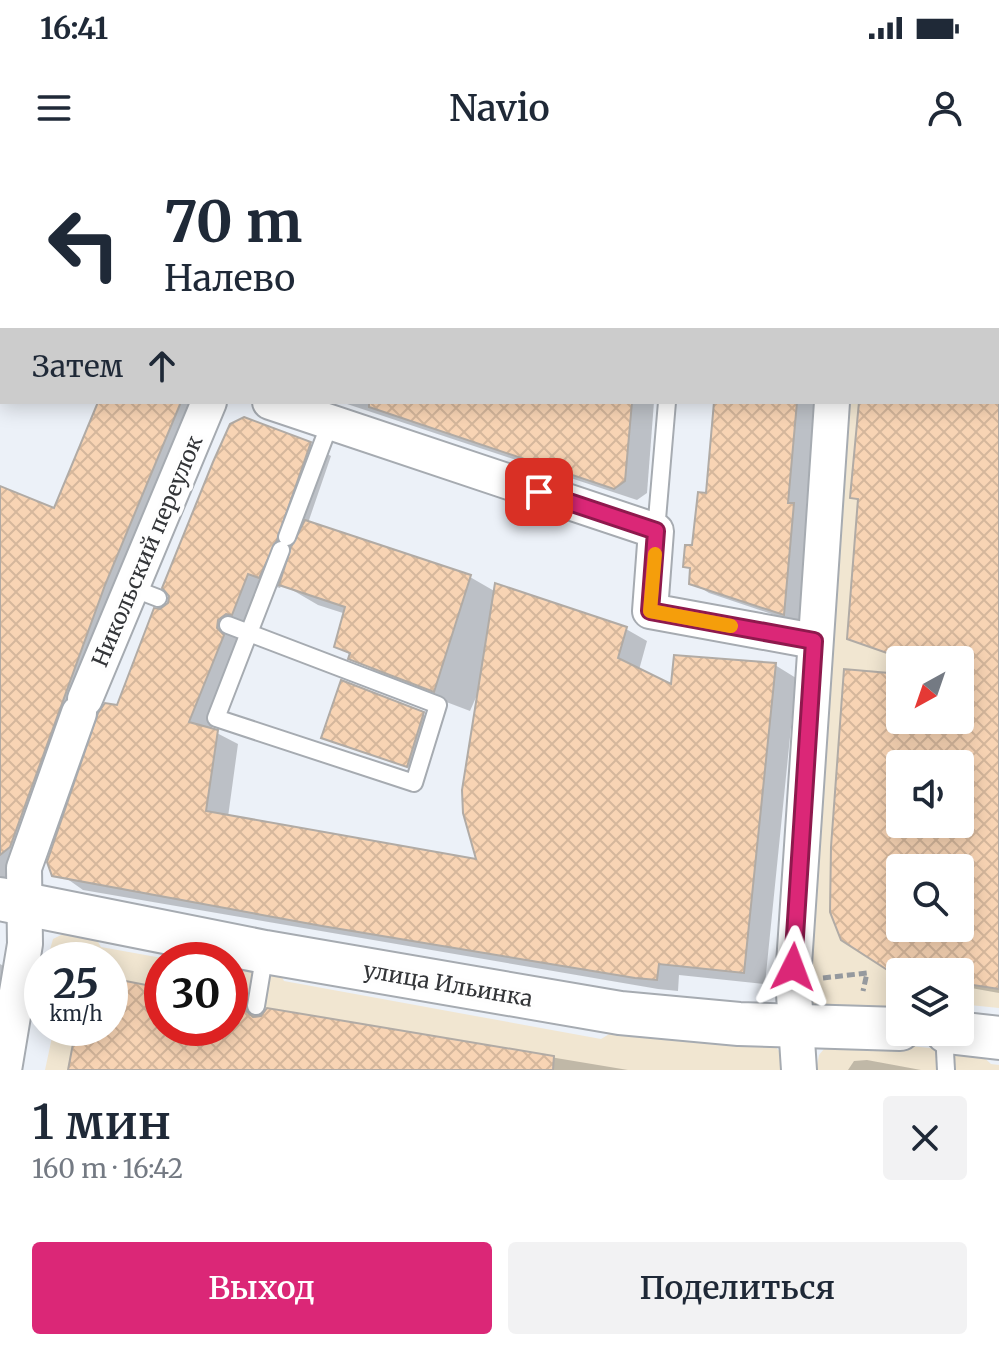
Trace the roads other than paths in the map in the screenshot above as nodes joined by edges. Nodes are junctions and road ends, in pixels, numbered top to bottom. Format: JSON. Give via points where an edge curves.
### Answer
{"nodes":[{"id":1,"x":208,"y":404,"type":"edge"},
{"id":2,"x":276,"y":404,"type":"edge"},
{"id":3,"x":667,"y":404,"type":"edge"},
{"id":4,"x":832,"y":404,"type":"edge"},
{"id":5,"x":330,"y":423,"type":"junction"},
{"id":6,"x":656,"y":531,"type":"junction"},
{"id":7,"x":228,"y":625,"type":"dead end"},
{"id":8,"x":249,"y":633,"type":"junction"},
{"id":9,"x":814,"y":641,"type":"junction"},
{"id":10,"x":14,"y":902,"type":"edge"},
{"id":11,"x":265,"y":952,"type":"junction"},
{"id":12,"x":256,"y":1006,"type":"dead end"},
{"id":13,"x":796,"y":1027,"type":"junction"},
{"id":14,"x":886,"y":1029,"type":"edge"},
{"id":15,"x":974,"y":1035,"type":"edge"},
{"id":16,"x":999,"y":1038,"type":"edge"},
{"id":17,"x":946,"y":1046,"type":"edge"},
{"id":18,"x":4,"y":1070,"type":"edge"},
{"id":19,"x":799,"y":1070,"type":"edge"},
{"id":20,"x":946,"y":1070,"type":"edge"}],
"edges":[{"from":1,"to":10,"type":"street","name":"Никольский переулок","via":[[145,593],[82,692]]},
{"from":2,"to":5,"type":"street"},
{"from":3,"to":6,"type":"lane"},
{"from":4,"to":9,"type":"street"},
{"from":5,"to":6,"type":"street"},
{"from":5,"to":8,"type":"lane"},
{"from":6,"to":9,"type":"street","via":[[650,611]]},
{"from":7,"to":8,"type":"lane"},
{"from":8,"to":8,"type":"lane","via":[[438,705],[414,783],[216,718]]},
{"from":9,"to":13,"type":"street","via":[[793,979]]},
{"from":10,"to":11,"type":"street","name":"улица Ильинка"},
{"from":10,"to":18,"type":"street","name":"Никольский переулок","via":[[25,944]]},
{"from":11,"to":12,"type":"lane"},
{"from":11,"to":13,"type":"street","name":"улица Ильинка","via":[[620,1013]]},
{"from":13,"to":14,"type":"street","name":"улица Ильинка"},
{"from":13,"to":19,"type":"street"},
{"from":15,"to":16,"type":"street"},
{"from":17,"to":20,"type":"lane"}]}
